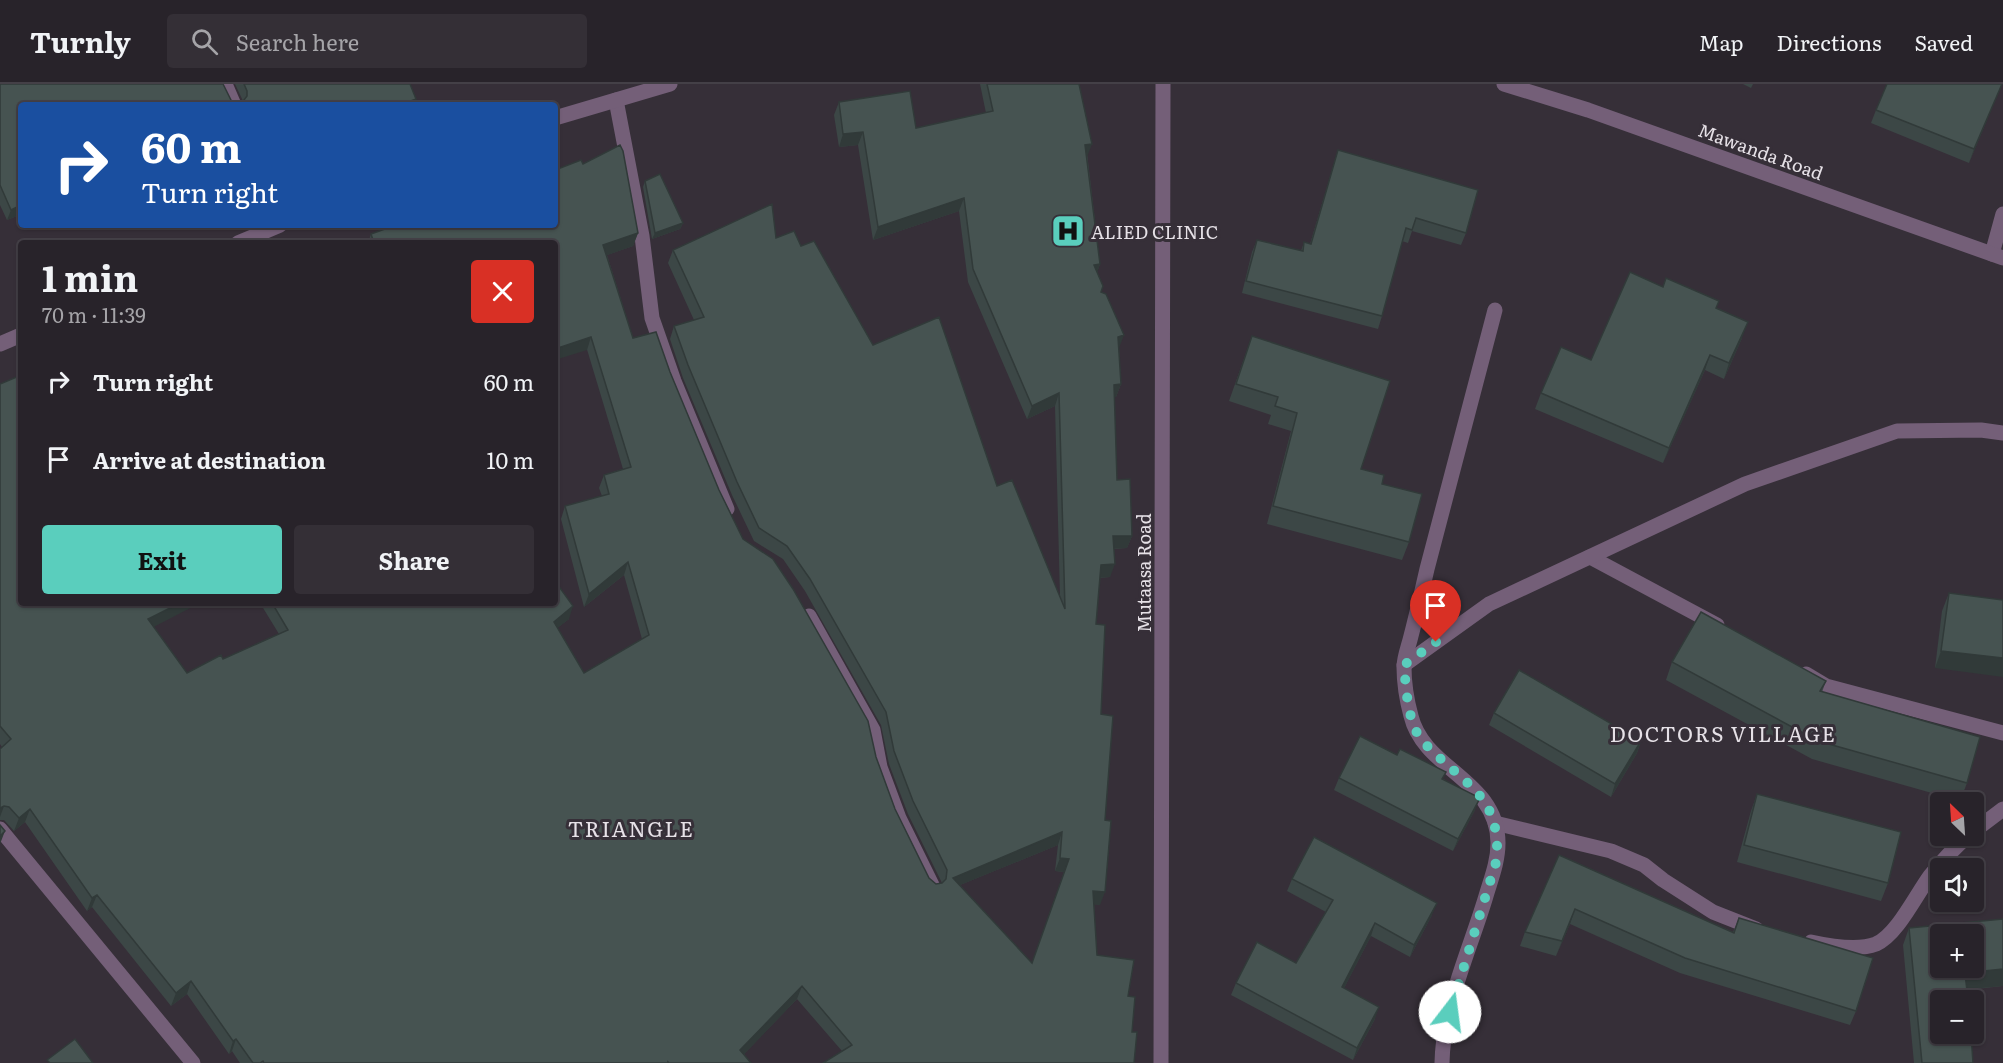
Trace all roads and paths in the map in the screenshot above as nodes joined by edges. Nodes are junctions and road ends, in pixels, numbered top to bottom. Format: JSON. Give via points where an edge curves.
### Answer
{"nodes":[{"id":1,"x":225,"y":84,"type":"edge"},
{"id":2,"x":670,"y":84,"type":"edge"},
{"id":3,"x":1163,"y":84,"type":"edge"},
{"id":4,"x":1504,"y":84,"type":"edge"},
{"id":5,"x":616,"y":100,"type":"junction"},
{"id":6,"x":233,"y":102,"type":"edge"},
{"id":7,"x":558,"y":117,"type":"edge"},
{"id":8,"x":2003,"y":214,"type":"edge"},
{"id":9,"x":273,"y":228,"type":"edge"},
{"id":10,"x":245,"y":240,"type":"edge"},
{"id":11,"x":1997,"y":256,"type":"edge"},
{"id":12,"x":1495,"y":309,"type":"dead end"},
{"id":13,"x":18,"y":336,"type":"edge"},
{"id":14,"x":0,"y":344,"type":"edge"},
{"id":15,"x":2003,"y":433,"type":"edge"},
{"id":16,"x":732,"y":519,"type":"edge"},
{"id":17,"x":1590,"y":557,"type":"junction"},
{"id":18,"x":803,"y":606,"type":"edge"},
{"id":19,"x":1734,"y":635,"type":"edge"},
{"id":20,"x":1404,"y":665,"type":"junction"},
{"id":21,"x":1796,"y":669,"type":"edge"},
{"id":22,"x":2003,"y":733,"type":"edge"},
{"id":23,"x":2003,"y":809,"type":"edge"},
{"id":24,"x":1495,"y":823,"type":"junction"},
{"id":25,"x":1984,"y":823,"type":"edge"},
{"id":26,"x":0,"y":829,"type":"edge"},
{"id":27,"x":1957,"y":846,"type":"edge"},
{"id":28,"x":933,"y":887,"type":"edge"},
{"id":29,"x":1769,"y":933,"type":"edge"},
{"id":30,"x":1801,"y":940,"type":"edge"},
{"id":31,"x":193,"y":1063,"type":"edge"},
{"id":32,"x":1161,"y":1063,"type":"edge"},
{"id":33,"x":1442,"y":1063,"type":"edge"}],
"edges":[{"from":1,"to":6,"type":"street"},
{"from":2,"to":5,"type":"street"},
{"from":3,"to":32,"type":"street","name":"Mutaasa Road"},
{"from":4,"to":11,"type":"street","name":"Mawanda Road","via":[[1588,110]]},
{"from":5,"to":7,"type":"street"},
{"from":5,"to":16,"type":"street","via":[[642,236],[652,318]]},
{"from":8,"to":11,"type":"street"},
{"from":9,"to":10,"type":"street"},
{"from":12,"to":20,"type":"street"},
{"from":13,"to":14,"type":"street"},
{"from":15,"to":17,"type":"street","via":[[1897,431],[1745,484]]},
{"from":17,"to":19,"type":"street"},
{"from":17,"to":20,"type":"street","via":[[1489,604]]},
{"from":18,"to":28,"type":"street","via":[[873,730],[880,767],[899,818]]},
{"from":20,"to":24,"type":"street","via":[[1418,734],[1477,791]]},
{"from":21,"to":22,"type":"street","via":[[1826,686]]},
{"from":23,"to":25,"type":"street"},
{"from":24,"to":29,"type":"street","via":[[1611,850],[1644,866],[1713,912]]},
{"from":24,"to":33,"type":"street","via":[[1497,859],[1454,995]]},
{"from":26,"to":31,"type":"street"},
{"from":27,"to":30,"type":"street","via":[[1929,877],[1896,927],[1876,944],[1850,948]]}]}
